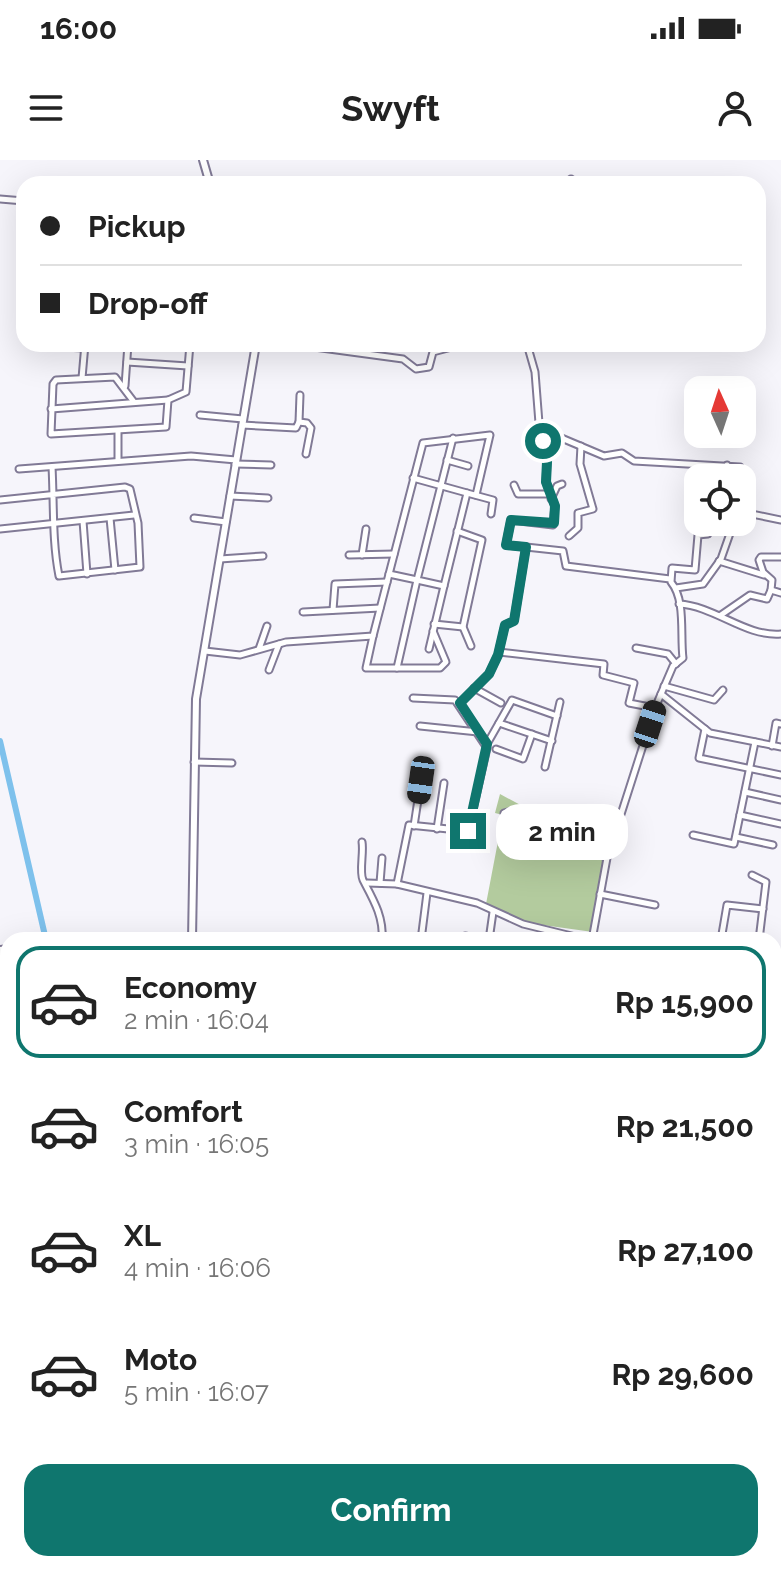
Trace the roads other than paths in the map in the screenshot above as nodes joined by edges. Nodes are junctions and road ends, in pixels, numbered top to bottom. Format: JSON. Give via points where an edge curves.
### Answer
{"nodes":[{"id":1,"x":84,"y":352,"type":"edge"},
{"id":2,"x":128,"y":352,"type":"edge"},
{"id":3,"x":189,"y":352,"type":"edge"},
{"id":4,"x":255,"y":352,"type":"edge"},
{"id":5,"x":369,"y":352,"type":"edge"},
{"id":6,"x":433,"y":352,"type":"edge"},
{"id":7,"x":529,"y":352,"type":"edge"},
{"id":8,"x":127,"y":362,"type":"junction"},
{"id":9,"x":188,"y":366,"type":"junction"},
{"id":10,"x":82,"y":378,"type":"junction"},
{"id":11,"x":125,"y":387,"type":"junction"},
{"id":12,"x":300,"y":395,"type":"dead end"},
{"id":13,"x":168,"y":400,"type":"junction"},
{"id":14,"x":134,"y":402,"type":"junction"},
{"id":15,"x":51,"y":409,"type":"junction"},
{"id":16,"x":200,"y":415,"type":"dead end"},
{"id":17,"x":243,"y":422,"type":"junction"},
{"id":18,"x":299,"y":422,"type":"junction"},
{"id":19,"x":118,"y":432,"type":"junction"},
{"id":20,"x":453,"y":438,"type":"junction"},
{"id":21,"x":548,"y":442,"type":"junction"},
{"id":22,"x":581,"y":446,"type":"junction"},
{"id":23,"x":306,"y":454,"type":"dead end"},
{"id":24,"x":118,"y":460,"type":"junction"},
{"id":25,"x":447,"y":460,"type":"junction"},
{"id":26,"x":235,"y":462,"type":"junction"},
{"id":27,"x":703,"y":464,"type":"edge"},
{"id":28,"x":271,"y":465,"type":"dead end"},
{"id":29,"x":468,"y":466,"type":"dead end"},
{"id":30,"x":52,"y":467,"type":"junction"},
{"id":31,"x":19,"y":469,"type":"dead end"},
{"id":32,"x":413,"y":478,"type":"junction"},
{"id":33,"x":562,"y":484,"type":"dead end"},
{"id":34,"x":514,"y":485,"type":"dead end"},
{"id":35,"x":441,"y":486,"type":"junction"},
{"id":36,"x":467,"y":493,"type":"junction"},
{"id":37,"x":54,"y":495,"type":"junction"},
{"id":38,"x":476,"y":495,"type":"junction"},
{"id":39,"x":230,"y":496,"type":"junction"},
{"id":40,"x":549,"y":496,"type":"junction"},
{"id":41,"x":268,"y":498,"type":"dead end"},
{"id":42,"x":0,"y":500,"type":"edge"},
{"id":43,"x":491,"y":514,"type":"dead end"},
{"id":44,"x":134,"y":515,"type":"junction"},
{"id":45,"x":756,"y":515,"type":"edge"},
{"id":46,"x":110,"y":518,"type":"junction"},
{"id":47,"x":194,"y":518,"type":"dead end"},
{"id":48,"x":781,"y":520,"type":"edge"},
{"id":49,"x":83,"y":521,"type":"junction"},
{"id":50,"x":226,"y":522,"type":"junction"},
{"id":51,"x":55,"y":523,"type":"junction"},
{"id":52,"x":0,"y":529,"type":"edge"},
{"id":53,"x":366,"y":529,"type":"dead end"},
{"id":54,"x":457,"y":531,"type":"junction"},
{"id":55,"x":569,"y":536,"type":"dead end"},
{"id":56,"x":698,"y":536,"type":"edge"},
{"id":57,"x":729,"y":536,"type":"edge"},
{"id":58,"x":526,"y":547,"type":"junction"},
{"id":59,"x":394,"y":554,"type":"junction"},
{"id":60,"x":781,"y":554,"type":"edge"},
{"id":61,"x":349,"y":555,"type":"dead end"},
{"id":62,"x":362,"y":555,"type":"junction"},
{"id":63,"x":263,"y":556,"type":"dead end"},
{"id":64,"x":220,"y":559,"type":"junction"},
{"id":65,"x":719,"y":561,"type":"junction"},
{"id":66,"x":115,"y":570,"type":"junction"},
{"id":67,"x":87,"y":574,"type":"junction"},
{"id":68,"x":389,"y":574,"type":"junction"},
{"id":69,"x":768,"y":576,"type":"junction"},
{"id":70,"x":670,"y":579,"type":"junction"},
{"id":71,"x":417,"y":580,"type":"junction"},
{"id":72,"x":387,"y":582,"type":"junction"},
{"id":73,"x":444,"y":586,"type":"junction"},
{"id":74,"x":676,"y":588,"type":"junction"},
{"id":75,"x":771,"y":590,"type":"junction"},
{"id":76,"x":781,"y":593,"type":"edge"},
{"id":77,"x":679,"y":604,"type":"junction"},
{"id":78,"x":380,"y":608,"type":"junction"},
{"id":79,"x":333,"y":610,"type":"junction"},
{"id":80,"x":303,"y":612,"type":"dead end"},
{"id":81,"x":721,"y":615,"type":"junction"},
{"id":82,"x":267,"y":626,"type":"dead end"},
{"id":83,"x":463,"y":627,"type":"junction"},
{"id":84,"x":434,"y":628,"type":"junction"},
{"id":85,"x":781,"y":634,"type":"edge"},
{"id":86,"x":373,"y":636,"type":"junction"},
{"id":87,"x":280,"y":643,"type":"junction"},
{"id":88,"x":471,"y":646,"type":"dead end"},
{"id":89,"x":636,"y":648,"type":"dead end"},
{"id":90,"x":429,"y":649,"type":"dead end"},
{"id":91,"x":259,"y":650,"type":"junction"},
{"id":92,"x":205,"y":651,"type":"junction"},
{"id":93,"x":499,"y":652,"type":"junction"},
{"id":94,"x":676,"y":664,"type":"junction"},
{"id":95,"x":397,"y":668,"type":"junction"},
{"id":96,"x":269,"y":670,"type":"dead end"},
{"id":97,"x":664,"y":686,"type":"junction"},
{"id":98,"x":474,"y":688,"type":"junction"},
{"id":99,"x":723,"y":690,"type":"dead end"},
{"id":100,"x":661,"y":694,"type":"junction"},
{"id":101,"x":413,"y":698,"type":"dead end"},
{"id":102,"x":560,"y":702,"type":"dead end"},
{"id":103,"x":460,"y":703,"type":"junction"},
{"id":104,"x":501,"y":703,"type":"dead end"},
{"id":105,"x":655,"y":708,"type":"junction"},
{"id":106,"x":557,"y":716,"type":"junction"},
{"id":107,"x":499,"y":723,"type":"junction"},
{"id":108,"x":781,"y":724,"type":"edge"},
{"id":109,"x":420,"y":726,"type":"dead end"},
{"id":110,"x":705,"y":729,"type":"junction"},
{"id":111,"x":478,"y":732,"type":"junction"},
{"id":112,"x":532,"y":734,"type":"junction"},
{"id":113,"x":552,"y":741,"type":"junction"},
{"id":114,"x":755,"y":742,"type":"junction"},
{"id":115,"x":487,"y":744,"type":"junction"},
{"id":116,"x":772,"y":746,"type":"junction"},
{"id":117,"x":781,"y":747,"type":"edge"},
{"id":118,"x":496,"y":749,"type":"dead end"},
{"id":119,"x":193,"y":762,"type":"junction"},
{"id":120,"x":232,"y":763,"type":"dead end"},
{"id":121,"x":545,"y":767,"type":"dead end"},
{"id":122,"x":750,"y":768,"type":"junction"},
{"id":123,"x":781,"y":775,"type":"edge"},
{"id":124,"x":421,"y":780,"type":"dead end"},
{"id":125,"x":444,"y":783,"type":"dead end"},
{"id":126,"x":745,"y":792,"type":"junction"},
{"id":127,"x":781,"y":800,"type":"edge"},
{"id":128,"x":504,"y":813,"type":"dead end"},
{"id":129,"x":740,"y":815,"type":"junction"},
{"id":130,"x":781,"y":824,"type":"edge"},
{"id":131,"x":414,"y":826,"type":"junction"},
{"id":132,"x":437,"y":829,"type":"junction"},
{"id":133,"x":693,"y":835,"type":"dead end"},
{"id":134,"x":736,"y":837,"type":"junction"},
{"id":135,"x":362,"y":842,"type":"dead end"},
{"id":136,"x":773,"y":845,"type":"dead end"},
{"id":137,"x":382,"y":858,"type":"dead end"},
{"id":138,"x":607,"y":858,"type":"junction"},
{"id":139,"x":752,"y":875,"type":"dead end"},
{"id":140,"x":367,"y":883,"type":"junction"},
{"id":141,"x":380,"y":883,"type":"junction"},
{"id":142,"x":397,"y":884,"type":"junction"},
{"id":143,"x":427,"y":893,"type":"junction"},
{"id":144,"x":600,"y":894,"type":"junction"},
{"id":145,"x":655,"y":905,"type":"dead end"},
{"id":146,"x":763,"y":909,"type":"junction"},
{"id":147,"x":493,"y":912,"type":"junction"},
{"id":148,"x":192,"y":932,"type":"edge"},
{"id":149,"x":383,"y":932,"type":"edge"},
{"id":150,"x":422,"y":932,"type":"edge"},
{"id":151,"x":489,"y":932,"type":"edge"},
{"id":152,"x":556,"y":932,"type":"edge"},
{"id":153,"x":592,"y":932,"type":"edge"},
{"id":154,"x":722,"y":932,"type":"edge"},
{"id":155,"x":760,"y":932,"type":"edge"}],
"edges":[{"from":1,"to":10,"type":"street"},
{"from":2,"to":8,"type":"street"},
{"from":3,"to":9,"type":"street"},
{"from":4,"to":17,"type":"street"},
{"from":5,"to":6,"type":"street","via":[[422,369],[429,367]]},
{"from":7,"to":21,"type":"street","via":[[540,436]]},
{"from":8,"to":9,"type":"street"},
{"from":8,"to":11,"type":"street"},
{"from":9,"to":13,"type":"street","via":[[186,392]]},
{"from":10,"to":11,"type":"street","via":[[115,377]]},
{"from":10,"to":15,"type":"street","via":[[54,381]]},
{"from":11,"to":14,"type":"street"},
{"from":12,"to":18,"type":"street"},
{"from":13,"to":14,"type":"street"},
{"from":13,"to":19,"type":"street","via":[[166,427]]},
{"from":14,"to":15,"type":"street"},
{"from":15,"to":19,"type":"street","via":[[54,436]]},
{"from":16,"to":17,"type":"street"},
{"from":17,"to":18,"type":"street","via":[[296,428]]},
{"from":17,"to":26,"type":"street"},
{"from":18,"to":23,"type":"street","via":[[311,426]]},
{"from":19,"to":24,"type":"street"},
{"from":20,"to":25,"type":"street"},
{"from":20,"to":32,"type":"street","via":[[423,443]]},
{"from":20,"to":38,"type":"street","via":[[490,435]]},
{"from":21,"to":22,"type":"street","via":[[557,437]]},
{"from":21,"to":40,"type":"street"},
{"from":22,"to":27,"type":"street","via":[[604,456],[622,453],[631,461]]},
{"from":22,"to":55,"type":"street","via":[[580,464],[594,505],[578,513],[578,528]]},
{"from":24,"to":26,"type":"street","via":[[191,456]]},
{"from":24,"to":30,"type":"street"},
{"from":25,"to":29,"type":"street"},
{"from":25,"to":35,"type":"street"},
{"from":26,"to":28,"type":"street"},
{"from":26,"to":39,"type":"street"},
{"from":30,"to":31,"type":"street"},
{"from":30,"to":37,"type":"street"},
{"from":32,"to":35,"type":"street"},
{"from":32,"to":59,"type":"street"},
{"from":33,"to":40,"type":"street"},
{"from":34,"to":40,"type":"street","via":[[518,494]]},
{"from":35,"to":36,"type":"street"},
{"from":35,"to":71,"type":"street"},
{"from":36,"to":38,"type":"street"},
{"from":36,"to":54,"type":"street"},
{"from":37,"to":42,"type":"street"},
{"from":37,"to":44,"type":"street","via":[[125,487],[130,489]]},
{"from":37,"to":51,"type":"street"},
{"from":38,"to":43,"type":"street","via":[[493,500]]},
{"from":39,"to":41,"type":"street"},
{"from":39,"to":50,"type":"street"},
{"from":40,"to":58,"type":"street","via":[[555,506],[553,524],[511,520],[506,545]]},
{"from":44,"to":46,"type":"street"},
{"from":44,"to":66,"type":"street","via":[[141,564]]},
{"from":45,"to":48,"type":"street"},
{"from":46,"to":49,"type":"street"},
{"from":46,"to":66,"type":"street"},
{"from":47,"to":50,"type":"street"},
{"from":49,"to":51,"type":"street"},
{"from":49,"to":67,"type":"street"},
{"from":50,"to":64,"type":"street"},
{"from":51,"to":52,"type":"street"},
{"from":51,"to":67,"type":"street","via":[[59,575]]},
{"from":53,"to":62,"type":"street"},
{"from":54,"to":73,"type":"street"},
{"from":54,"to":83,"type":"street","via":[[482,540]]},
{"from":56,"to":70,"type":"street","via":[[695,570],[672,568]]},
{"from":57,"to":65,"type":"street"},
{"from":58,"to":70,"type":"street","via":[[564,551],[566,566]]},
{"from":58,"to":93,"type":"street","via":[[514,621],[505,625]]},
{"from":59,"to":62,"type":"street"},
{"from":59,"to":68,"type":"street"},
{"from":60,"to":69,"type":"street","via":[[760,557]]},
{"from":61,"to":62,"type":"street"},
{"from":63,"to":64,"type":"street"},
{"from":64,"to":92,"type":"street"},
{"from":65,"to":69,"type":"street"},
{"from":65,"to":74,"type":"street","via":[[701,586]]},
{"from":66,"to":67,"type":"street"},
{"from":68,"to":71,"type":"street"},
{"from":68,"to":72,"type":"street"},
{"from":69,"to":75,"type":"street"},
{"from":70,"to":74,"type":"street"},
{"from":71,"to":73,"type":"street"},
{"from":71,"to":95,"type":"street"},
{"from":72,"to":78,"type":"street"},
{"from":72,"to":79,"type":"street","via":[[335,584]]},
{"from":73,"to":84,"type":"street"},
{"from":74,"to":77,"type":"street"},
{"from":75,"to":76,"type":"street"},
{"from":75,"to":81,"type":"street","via":[[767,599],[750,595]]},
{"from":77,"to":81,"type":"street"},
{"from":77,"to":94,"type":"street","via":[[683,656]]},
{"from":78,"to":79,"type":"street"},
{"from":78,"to":86,"type":"street"},
{"from":79,"to":80,"type":"street"},
{"from":81,"to":85,"type":"street","via":[[763,633]]},
{"from":82,"to":91,"type":"street"},
{"from":83,"to":84,"type":"street"},
{"from":83,"to":88,"type":"street"},
{"from":84,"to":90,"type":"street"},
{"from":84,"to":95,"type":"street","via":[[446,662],[440,668]]},
{"from":86,"to":87,"type":"street"},
{"from":86,"to":95,"type":"street","via":[[366,668]]},
{"from":87,"to":91,"type":"street"},
{"from":87,"to":96,"type":"street"},
{"from":89,"to":94,"type":"street","via":[[668,654]]},
{"from":91,"to":92,"type":"street","via":[[240,655]]},
{"from":92,"to":119,"type":"street"},
{"from":93,"to":98,"type":"street","via":[[489,674]]},
{"from":93,"to":105,"type":"street","via":[[604,664],[603,675],[634,683],[629,703]]},
{"from":94,"to":97,"type":"street"},
{"from":97,"to":99,"type":"street","via":[[714,700]]},
{"from":97,"to":100,"type":"street"},
{"from":98,"to":103,"type":"street"},
{"from":98,"to":104,"type":"street"},
{"from":100,"to":105,"type":"street"},
{"from":100,"to":110,"type":"street"},
{"from":101,"to":103,"type":"street"},
{"from":102,"to":106,"type":"street"},
{"from":103,"to":111,"type":"street"},
{"from":105,"to":138,"type":"street"},
{"from":106,"to":107,"type":"street","via":[[512,700]]},
{"from":106,"to":113,"type":"street"},
{"from":107,"to":112,"type":"street"},
{"from":107,"to":115,"type":"street"},
{"from":108,"to":116,"type":"street","via":[[776,723]]},
{"from":109,"to":111,"type":"street"},
{"from":110,"to":114,"type":"street"},
{"from":110,"to":122,"type":"street","via":[[699,758]]},
{"from":111,"to":115,"type":"street"},
{"from":112,"to":113,"type":"street"},
{"from":112,"to":118,"type":"street","via":[[523,759]]},
{"from":113,"to":121,"type":"street"},
{"from":114,"to":116,"type":"street"},
{"from":114,"to":122,"type":"street"},
{"from":115,"to":132,"type":"street","via":[[468,831]]},
{"from":116,"to":117,"type":"street"},
{"from":119,"to":120,"type":"street"},
{"from":119,"to":148,"type":"street"},
{"from":122,"to":123,"type":"street"},
{"from":122,"to":126,"type":"street"},
{"from":124,"to":131,"type":"street"},
{"from":125,"to":132,"type":"street"},
{"from":126,"to":127,"type":"street"},
{"from":126,"to":129,"type":"street"},
{"from":128,"to":138,"type":"street","via":[[515,810],[530,830]]},
{"from":129,"to":130,"type":"street"},
{"from":129,"to":134,"type":"street"},
{"from":131,"to":132,"type":"street"},
{"from":131,"to":142,"type":"street","via":[[405,832]]},
{"from":133,"to":134,"type":"street","via":[[734,844]]},
{"from":134,"to":136,"type":"street"},
{"from":135,"to":140,"type":"street","via":[[362,879]]},
{"from":137,"to":141,"type":"street"},
{"from":138,"to":144,"type":"street"},
{"from":139,"to":146,"type":"street","via":[[766,881]]},
{"from":140,"to":141,"type":"street"},
{"from":140,"to":149,"type":"street"},
{"from":141,"to":142,"type":"street"},
{"from":142,"to":143,"type":"street"},
{"from":143,"to":147,"type":"street","via":[[477,903]]},
{"from":143,"to":150,"type":"street"},
{"from":144,"to":145,"type":"street"},
{"from":144,"to":153,"type":"street"},
{"from":146,"to":154,"type":"street","via":[[727,905]]},
{"from":146,"to":155,"type":"street"},
{"from":147,"to":151,"type":"street"},
{"from":147,"to":152,"type":"street"}]}
